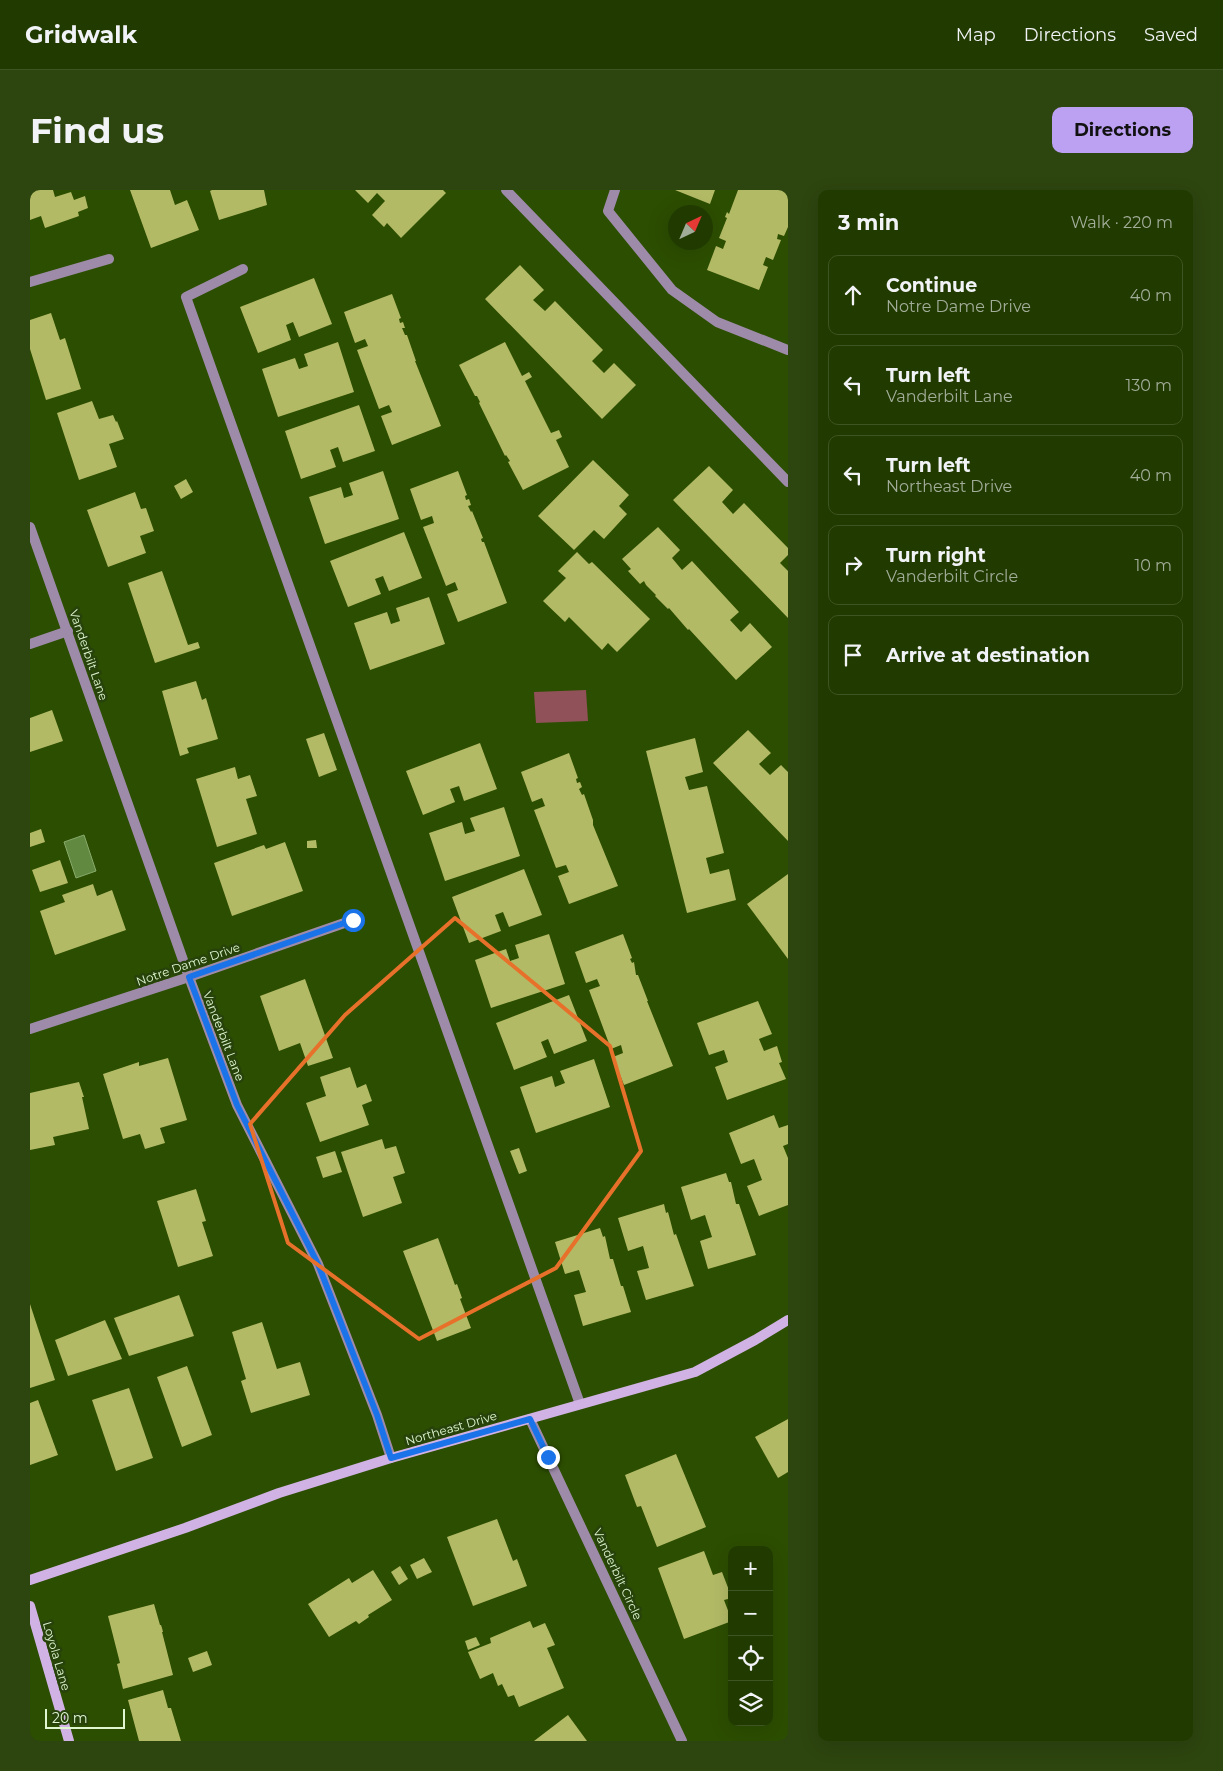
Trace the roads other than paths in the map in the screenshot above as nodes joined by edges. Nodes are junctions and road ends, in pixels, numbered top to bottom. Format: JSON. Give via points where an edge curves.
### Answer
{"nodes":[{"id":1,"x":506,"y":190,"type":"edge"},
{"id":2,"x":615,"y":190,"type":"edge"},
{"id":3,"x":109,"y":259,"type":"dead end"},
{"id":4,"x":243,"y":269,"type":"dead end"},
{"id":5,"x":30,"y":282,"type":"edge"},
{"id":6,"x":788,"y":350,"type":"edge"},
{"id":7,"x":788,"y":482,"type":"edge"},
{"id":8,"x":30,"y":527,"type":"edge"},
{"id":9,"x":68,"y":632,"type":"junction"},
{"id":10,"x":30,"y":644,"type":"edge"},
{"id":11,"x":353,"y":920,"type":"dead end"},
{"id":12,"x":189,"y":977,"type":"junction"},
{"id":13,"x":30,"y":1029,"type":"edge"},
{"id":14,"x":788,"y":1320,"type":"edge"},
{"id":15,"x":580,"y":1404,"type":"junction"},
{"id":16,"x":530,"y":1419,"type":"junction"},
{"id":17,"x":391,"y":1458,"type":"junction"},
{"id":18,"x":30,"y":1580,"type":"edge"},
{"id":19,"x":30,"y":1606,"type":"edge"},
{"id":20,"x":682,"y":1740,"type":"edge"},
{"id":21,"x":69,"y":1741,"type":"edge"}],
"edges":[{"from":1,"to":7,"type":"street"},
{"from":2,"to":6,"type":"street","via":[[608,211],[672,290],[718,322]]},
{"from":3,"to":5,"type":"street"},
{"from":4,"to":15,"type":"street","via":[[186,297]]},
{"from":8,"to":9,"type":"street","name":"Vanderbilt Lane"},
{"from":9,"to":10,"type":"street"},
{"from":9,"to":12,"type":"street","name":"Vanderbilt Lane"},
{"from":11,"to":12,"type":"street","name":"Notre Dame Drive"},
{"from":12,"to":13,"type":"street","name":"Notre Dame Drive"},
{"from":12,"to":17,"type":"street","name":"Vanderbilt Lane","via":[[237,1105],[318,1264]]},
{"from":14,"to":15,"type":"street","name":"Northeast Drive","via":[[695,1372]]},
{"from":15,"to":16,"type":"street","name":"Northeast Drive"},
{"from":16,"to":17,"type":"street","name":"Northeast Drive"},
{"from":16,"to":20,"type":"street","name":"Vanderbilt Circle"},
{"from":17,"to":18,"type":"street","name":"Northeast Drive","via":[[279,1493]]},
{"from":19,"to":21,"type":"street","name":"Loyola Lane"}]}
